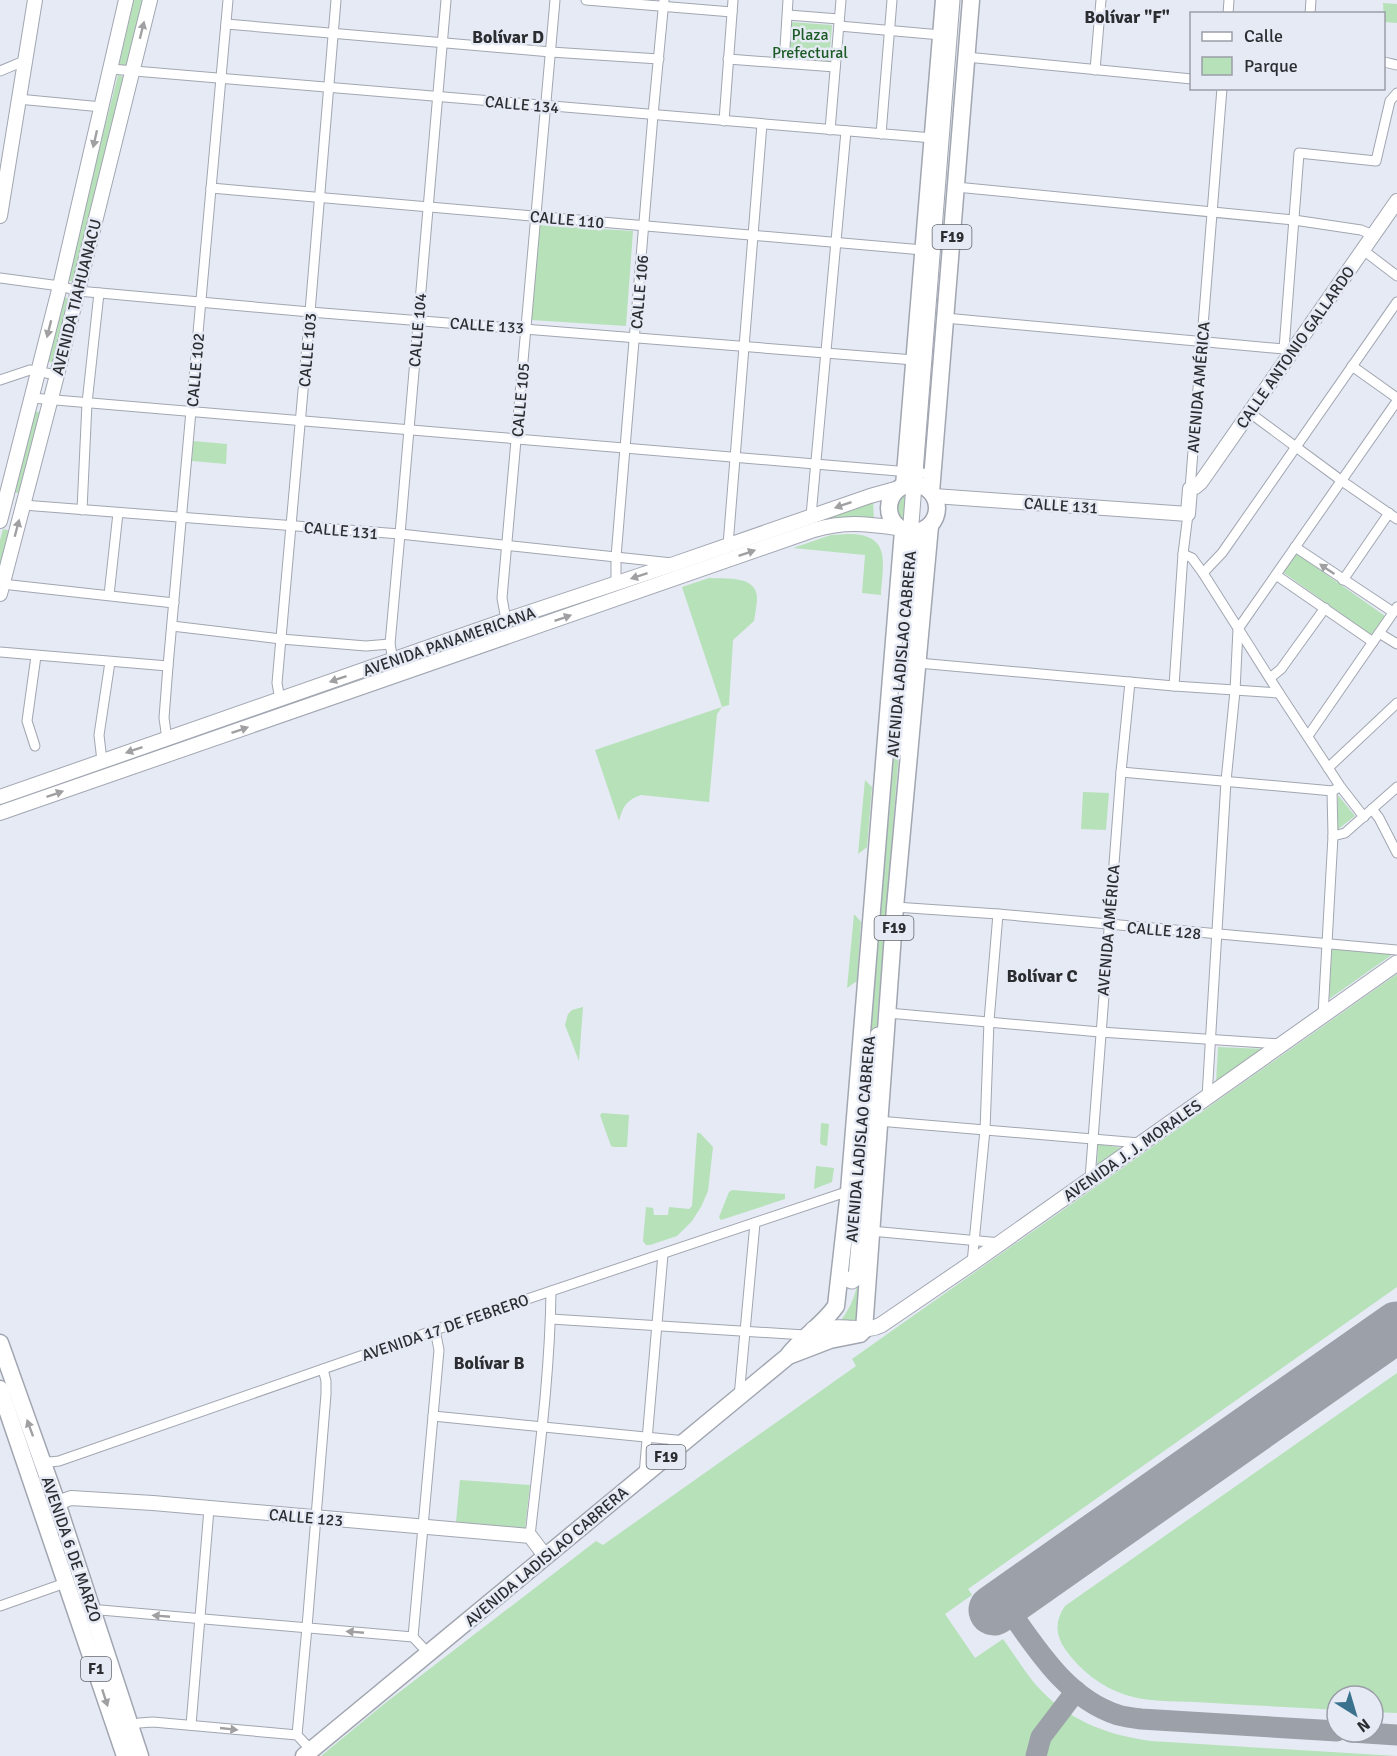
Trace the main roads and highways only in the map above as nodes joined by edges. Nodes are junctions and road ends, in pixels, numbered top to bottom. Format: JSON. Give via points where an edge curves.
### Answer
{"nodes":[{"id":1,"x":35,"y":0,"type":"edge"},
{"id":2,"x":126,"y":0,"type":"edge"},
{"id":3,"x":150,"y":0,"type":"edge"},
{"id":4,"x":944,"y":0,"type":"edge"},
{"id":5,"x":952,"y":0,"type":"edge"},
{"id":6,"x":962,"y":0,"type":"edge"},
{"id":7,"x":971,"y":0,"type":"edge"},
{"id":8,"x":1397,"y":201,"type":"edge"},
{"id":9,"x":1,"y":208,"type":"edge"},
{"id":10,"x":918,"y":482,"type":"junction"},
{"id":11,"x":1190,"y":489,"type":"joint"},
{"id":12,"x":3,"y":499,"type":"edge"},
{"id":13,"x":23,"y":505,"type":"junction"},
{"id":14,"x":1188,"y":513,"type":"joint"},
{"id":15,"x":0,"y":521,"type":"edge"},
{"id":16,"x":912,"y":530,"type":"junction"},
{"id":17,"x":710,"y":559,"type":"junction"},
{"id":18,"x":1,"y":589,"type":"edge"},
{"id":19,"x":0,"y":797,"type":"edge"},
{"id":20,"x":0,"y":813,"type":"edge"},
{"id":21,"x":1397,"y":963,"type":"edge"},
{"id":22,"x":878,"y":1128,"type":"junction"},
{"id":23,"x":868,"y":1151,"type":"junction"},
{"id":24,"x":875,"y":1173,"type":"junction"},
{"id":25,"x":851,"y":1278,"type":"junction"},
{"id":26,"x":837,"y":1306,"type":"junction"},
{"id":27,"x":864,"y":1330,"type":"junction"},
{"id":28,"x":809,"y":1332,"type":"junction"},
{"id":29,"x":0,"y":1342,"type":"edge"},
{"id":30,"x":787,"y":1357,"type":"junction"},
{"id":31,"x":0,"y":1389,"type":"edge"},
{"id":32,"x":57,"y":1503,"type":"junction"},
{"id":33,"x":546,"y":1557,"type":"junction"},
{"id":34,"x":74,"y":1580,"type":"junction"},
{"id":35,"x":308,"y":1753,"type":"edge"},
{"id":36,"x":125,"y":1756,"type":"edge"},
{"id":37,"x":140,"y":1756,"type":"edge"}],
"edges":[{"from":1,"to":9,"type":"main road"},
{"from":2,"to":12,"type":"main road","name":"AVENIDA TIAHUANACU","one_way":true,"via":[[60,286]]},
{"from":13,"to":3,"type":"main road","name":"AVENIDA TIAHUANACU","one_way":true},
{"from":4,"to":10,"type":"highway","name":"AVENIDA LADISLAO CABRERA","number":"F19","via":[[914,360]]},
{"from":5,"to":10,"type":"main road","name":"AVENIDA LADISLAO CABRERA","number":"F19"},
{"from":6,"to":10,"type":"main road","name":"AVENIDA LADISLAO CABRERA","number":"F19"},
{"from":7,"to":10,"type":"highway","name":"AVENIDA LADISLAO CABRERA","number":"F19","via":[[945,318]]},
{"from":8,"to":11,"type":"main road","name":"CALLE ANTONIO GALLARDO","via":[[1288,351],[1201,482]]},
{"from":10,"to":14,"type":"main road","name":"CALLE 131"},
{"from":10,"to":16,"type":"main road","name":"AVENIDA LADISLAO CABRERA","number":"F19"},
{"from":10,"to":16,"type":"highway","number":"F19","via":[[937,508],[936,515]]},
{"from":10,"to":16,"type":"highway","number":"F19","via":[[892,495],[888,505],[889,515]]},
{"from":10,"to":17,"type":"main road","name":"AVENIDA PANAMERICANA","one_way":true,"via":[[728,545]]},
{"from":11,"to":14,"type":"main road","name":"AVENIDA AMÉRICA"},
{"from":12,"to":13,"type":"main road","name":"CALLE 131"},
{"from":12,"to":15,"type":"main road","name":"AVENIDA TIAHUANACU"},
{"from":18,"to":13,"type":"main road","name":"AVENIDA TIAHUANACU","one_way":true},
{"from":17,"to":16,"type":"main road","name":"AVENIDA PANAMERICANA","one_way":true,"via":[[849,523]]},
{"from":16,"to":22,"type":"highway","name":"AVENIDA LADISLAO CABRERA","number":"F19","via":[[918,663]]},
{"from":16,"to":23,"type":"main road","name":"AVENIDA LADISLAO CABRERA","number":"F19"},
{"from":16,"to":25,"type":"main road","name":"AVENIDA LADISLAO CABRERA","number":"F19"},
{"from":16,"to":26,"type":"highway","name":"AVENIDA LADISLAO CABRERA","number":"F19"},
{"from":17,"to":19,"type":"main road","name":"AVENIDA PANAMERICANA","one_way":true,"via":[[677,563],[616,583]]},
{"from":20,"to":17,"type":"main road","name":"AVENIDA PANAMERICANA","one_way":true},
{"from":21,"to":27,"type":"main road","name":"AVENIDA J. J. MORALES","via":[[972,1263],[880,1325]]},
{"from":22,"to":23,"type":"highway"},
{"from":22,"to":24,"type":"highway","name":"AVENIDA LADISLAO CABRERA","number":"F19"},
{"from":23,"to":24,"type":"highway"},
{"from":23,"to":25,"type":"main road","name":"AVENIDA LADISLAO CABRERA","number":"F19"},
{"from":24,"to":27,"type":"highway","name":"AVENIDA LADISLAO CABRERA","number":"F19"},
{"from":25,"to":26,"type":"main road","name":"AVENIDA LADISLAO CABRERA","number":"F19"},
{"from":26,"to":28,"type":"highway","name":"AVENIDA LADISLAO CABRERA","number":"F19"},
{"from":27,"to":28,"type":"main road"},
{"from":27,"to":30,"type":"highway","name":"AVENIDA LADISLAO CABRERA","number":"F19"},
{"from":28,"to":30,"type":"highway","name":"AVENIDA LADISLAO CABRERA","number":"F19"},
{"from":32,"to":29,"type":"highway","name":"AVENIDA 6 DE MARZO","number":"F1","one_way":true},
{"from":30,"to":33,"type":"highway","name":"AVENIDA LADISLAO CABRERA","number":"F19"},
{"from":31,"to":34,"type":"highway","name":"AVENIDA 6 DE MARZO","number":"F1"},
{"from":32,"to":33,"type":"main road","name":"CALLE 123","via":[[71,1498],[530,1536]]},
{"from":32,"to":34,"type":"highway","name":"AVENIDA 6 DE MARZO","number":"F1"},
{"from":33,"to":35,"type":"highway","name":"AVENIDA LADISLAO CABRERA","number":"F19"},
{"from":34,"to":36,"type":"highway","name":"AVENIDA 6 DE MARZO","number":"F1","one_way":true,"via":[[75,1608]]},
{"from":34,"to":37,"type":"highway","name":"AVENIDA 6 DE MARZO","number":"F1","via":[[92,1609]]}]}
